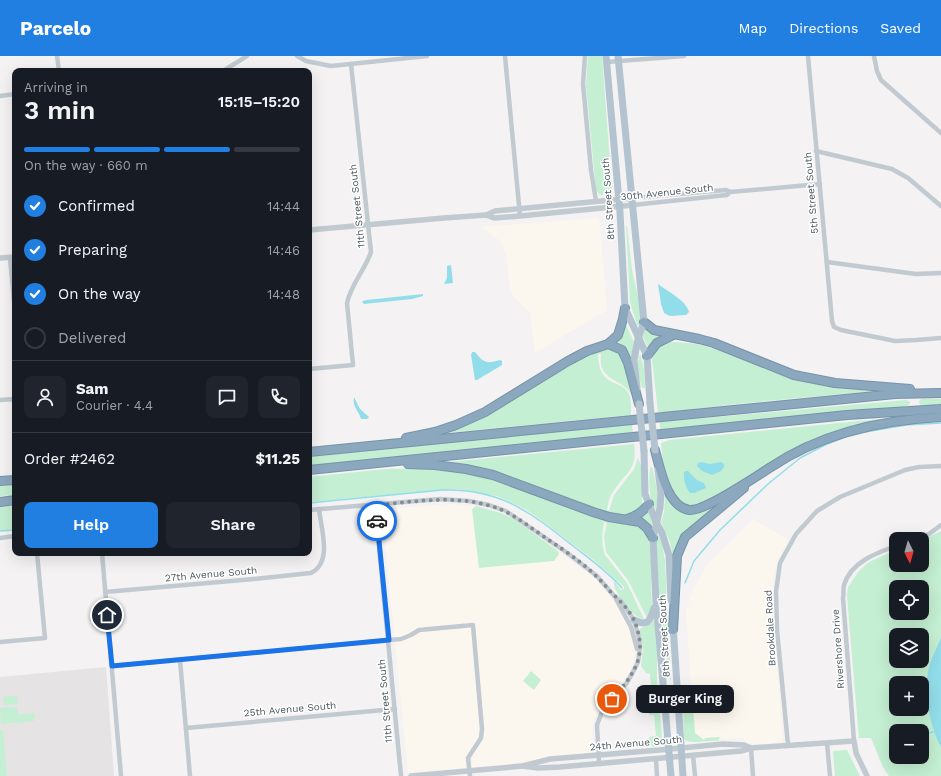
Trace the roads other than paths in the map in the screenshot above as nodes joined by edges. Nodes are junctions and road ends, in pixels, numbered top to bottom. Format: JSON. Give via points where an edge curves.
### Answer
{"nodes":[{"id":1,"x":57,"y":56,"type":"edge"},
{"id":2,"x":247,"y":56,"type":"edge"},
{"id":3,"x":297,"y":56,"type":"edge"},
{"id":4,"x":427,"y":56,"type":"edge"},
{"id":5,"x":505,"y":56,"type":"edge"},
{"id":6,"x":585,"y":56,"type":"edge"},
{"id":7,"x":684,"y":56,"type":"edge"},
{"id":8,"x":808,"y":56,"type":"edge"},
{"id":9,"x":874,"y":56,"type":"edge"},
{"id":10,"x":607,"y":59,"type":"edge"},
{"id":11,"x":618,"y":59,"type":"edge"},
{"id":12,"x":351,"y":64,"type":"junction"},
{"id":13,"x":59,"y":68,"type":"edge"},
{"id":14,"x":228,"y":68,"type":"edge"},
{"id":15,"x":12,"y":94,"type":"edge"},
{"id":16,"x":0,"y":96,"type":"edge"},
{"id":17,"x":941,"y":133,"type":"edge"},
{"id":18,"x":816,"y":151,"type":"junction"},
{"id":19,"x":820,"y":184,"type":"junction"},
{"id":20,"x":730,"y":192,"type":"junction"},
{"id":21,"x":688,"y":193,"type":"junction"},
{"id":22,"x":619,"y":199,"type":"junction"},
{"id":23,"x":689,"y":199,"type":"junction"},
{"id":24,"x":596,"y":201,"type":"junction"},
{"id":25,"x":633,"y":201,"type":"junction"},
{"id":26,"x":941,"y":206,"type":"edge"},
{"id":27,"x":619,"y":207,"type":"junction"},
{"id":28,"x":519,"y":209,"type":"junction"},
{"id":29,"x":486,"y":215,"type":"junction"},
{"id":30,"x":520,"y":216,"type":"junction"},
{"id":31,"x":368,"y":225,"type":"junction"},
{"id":32,"x":312,"y":230,"type":"edge"},
{"id":33,"x":12,"y":257,"type":"edge"},
{"id":34,"x":0,"y":258,"type":"edge"},
{"id":35,"x":827,"y":262,"type":"junction"},
{"id":36,"x":941,"y":273,"type":"edge"},
{"id":37,"x":625,"y":308,"type":"junction"},
{"id":38,"x":644,"y":322,"type":"junction"},
{"id":39,"x":673,"y":335,"type":"junction"},
{"id":40,"x":941,"y":338,"type":"edge"},
{"id":41,"x":638,"y":339,"type":"junction"},
{"id":42,"x":608,"y":344,"type":"junction"},
{"id":43,"x":647,"y":356,"type":"junction"},
{"id":44,"x":312,"y":369,"type":"edge"},
{"id":45,"x":941,"y":392,"type":"edge"},
{"id":46,"x":12,"y":399,"type":"edge"},
{"id":47,"x":0,"y":400,"type":"edge"},
{"id":48,"x":639,"y":404,"type":"junction"},
{"id":49,"x":941,"y":409,"type":"edge"},
{"id":50,"x":941,"y":417,"type":"edge"},
{"id":51,"x":352,"y":447,"type":"junction"},
{"id":52,"x":655,"y":450,"type":"junction"},
{"id":53,"x":312,"y":452,"type":"edge"},
{"id":54,"x":388,"y":462,"type":"junction"},
{"id":55,"x":941,"y":466,"type":"edge"},
{"id":56,"x":312,"y":470,"type":"edge"},
{"id":57,"x":759,"y":476,"type":"junction"},
{"id":58,"x":12,"y":480,"type":"edge"},
{"id":59,"x":0,"y":481,"type":"edge"},
{"id":60,"x":12,"y":500,"type":"edge"},
{"id":61,"x":0,"y":502,"type":"edge"},
{"id":62,"x":649,"y":504,"type":"junction"},
{"id":63,"x":375,"y":505,"type":"junction"},
{"id":64,"x":319,"y":509,"type":"junction"},
{"id":65,"x":312,"y":510,"type":"edge"},
{"id":66,"x":626,"y":519,"type":"junction"},
{"id":67,"x":656,"y":522,"type":"junction"},
{"id":68,"x":941,"y":525,"type":"edge"},
{"id":69,"x":929,"y":534,"type":"edge"},
{"id":70,"x":12,"y":536,"type":"edge"},
{"id":71,"x":0,"y":538,"type":"edge"},
{"id":72,"x":653,"y":538,"type":"junction"},
{"id":73,"x":889,"y":548,"type":"edge"},
{"id":74,"x":37,"y":556,"type":"edge"},
{"id":75,"x":102,"y":556,"type":"edge"},
{"id":76,"x":105,"y":592,"type":"junction"},
{"id":77,"x":615,"y":597,"type":"junction"},
{"id":78,"x":656,"y":602,"type":"junction"},
{"id":79,"x":634,"y":620,"type":"junction"},
{"id":80,"x":673,"y":630,"type":"junction"},
{"id":81,"x":389,"y":640,"type":"junction"},
{"id":82,"x":0,"y":642,"type":"edge"},
{"id":83,"x":639,"y":655,"type":"junction"},
{"id":84,"x":180,"y":660,"type":"junction"},
{"id":85,"x":112,"y":666,"type":"junction"},
{"id":86,"x":395,"y":709,"type":"junction"},
{"id":87,"x":186,"y":728,"type":"junction"},
{"id":88,"x":854,"y":741,"type":"junction"},
{"id":89,"x":827,"y":743,"type":"junction"},
{"id":90,"x":788,"y":745,"type":"junction"},
{"id":91,"x":680,"y":748,"type":"junction"},
{"id":92,"x":751,"y":748,"type":"junction"},
{"id":93,"x":669,"y":749,"type":"junction"},
{"id":94,"x":598,"y":755,"type":"junction"},
{"id":95,"x":693,"y":755,"type":"junction"},
{"id":96,"x":681,"y":756,"type":"junction"},
{"id":97,"x":669,"y":757,"type":"junction"},
{"id":98,"x":562,"y":758,"type":"junction"},
{"id":99,"x":656,"y":759,"type":"junction"},
{"id":100,"x":599,"y":764,"type":"junction"},
{"id":101,"x":522,"y":766,"type":"junction"},
{"id":102,"x":563,"y":766,"type":"junction"},
{"id":103,"x":469,"y":773,"type":"edge"},
{"id":104,"x":121,"y":776,"type":"edge"},
{"id":105,"x":190,"y":776,"type":"edge"},
{"id":106,"x":401,"y":776,"type":"edge"},
{"id":107,"x":411,"y":776,"type":"edge"},
{"id":108,"x":657,"y":776,"type":"edge"},
{"id":109,"x":671,"y":776,"type":"edge"},
{"id":110,"x":683,"y":776,"type":"edge"},
{"id":111,"x":695,"y":776,"type":"edge"},
{"id":112,"x":753,"y":776,"type":"edge"},
{"id":113,"x":830,"y":776,"type":"edge"},
{"id":114,"x":867,"y":776,"type":"edge"}],
"edges":[{"from":1,"to":13,"type":"street"},
{"from":2,"to":14,"type":"street"},
{"from":3,"to":12,"type":"street","via":[[306,61],[330,66]]},
{"from":4,"to":12,"type":"street"},
{"from":5,"to":28,"type":"street"},
{"from":6,"to":24,"type":"street","via":[[583,84]]},
{"from":7,"to":11,"type":"street"},
{"from":8,"to":18,"type":"street","name":"5th Street South"},
{"from":9,"to":17,"type":"street","via":[[881,80]]},
{"from":10,"to":11,"type":"street"},
{"from":10,"to":22,"type":"main road","name":"8th Street South"},
{"from":11,"to":25,"type":"main road","name":"8th Street South"},
{"from":12,"to":31,"type":"street","name":"11th Street South"},
{"from":15,"to":16,"type":"street"},
{"from":18,"to":19,"type":"street","name":"5th Street South"},
{"from":18,"to":26,"type":"street","via":[[892,168]]},
{"from":19,"to":20,"type":"street","name":"30th Avenue South"},
{"from":19,"to":35,"type":"street","name":"5th Street South"},
{"from":20,"to":21,"type":"street","name":"30th Avenue South","via":[[726,190]]},
{"from":20,"to":23,"type":"street","name":"30th Avenue South","via":[[727,195]]},
{"from":21,"to":23,"type":"street"},
{"from":21,"to":25,"type":"street","name":"30th Avenue South"},
{"from":22,"to":24,"type":"street","name":"30th Avenue South"},
{"from":22,"to":25,"type":"street","name":"30th Avenue South"},
{"from":22,"to":27,"type":"main road","name":"8th Street South"},
{"from":23,"to":25,"type":"street","name":"30th Avenue South"},
{"from":24,"to":28,"type":"street","name":"30th Avenue South"},
{"from":25,"to":27,"type":"street","name":"30th Avenue South"},
{"from":25,"to":38,"type":"main road","name":"8th Street South"},
{"from":27,"to":30,"type":"street","name":"30th Avenue South"},
{"from":27,"to":37,"type":"main road","name":"8th Street South"},
{"from":28,"to":29,"type":"street","name":"30th Avenue South","via":[[495,211]]},
{"from":28,"to":30,"type":"street"},
{"from":29,"to":30,"type":"street","name":"30th Avenue South","via":[[494,218]]},
{"from":29,"to":31,"type":"street","name":"30th Avenue South"},
{"from":31,"to":32,"type":"street","name":"30th Avenue South"},
{"from":31,"to":44,"type":"street","name":"11th Street South","via":[[371,252],[349,294],[347,303],[353,365]]},
{"from":33,"to":34,"type":"street"},
{"from":35,"to":36,"type":"street","via":[[916,274]]},
{"from":35,"to":40,"type":"street","name":"5th Street South","via":[[834,327],[895,341]]},
{"from":37,"to":41,"type":"main road","name":"8th Street South"},
{"from":37,"to":42,"type":"highway","via":[[618,335]]},
{"from":38,"to":39,"type":"highway","via":[[654,330]]},
{"from":38,"to":41,"type":"main road","name":"8th Street South"},
{"from":39,"to":43,"type":"highway","via":[[657,343]]},
{"from":39,"to":45,"type":"highway","via":[[714,343],[794,374],[835,382]]},
{"from":41,"to":43,"type":"main road","name":"8th Street South"},
{"from":41,"to":48,"type":"main road","name":"8th Street South","via":[[634,360]]},
{"from":42,"to":48,"type":"highway","via":[[622,350]]},
{"from":42,"to":51,"type":"highway","via":[[574,358],[485,412],[456,425],[435,432]]},
{"from":43,"to":52,"type":"main road","name":"8th Street South","bridge":true},
{"from":45,"to":51,"type":"highway","via":[[895,394]]},
{"from":46,"to":47,"type":"street"},
{"from":48,"to":62,"type":"main road","name":"8th Street South","bridge":true,"via":[[645,494]]},
{"from":49,"to":54,"type":"highway","via":[[847,415]]},
{"from":50,"to":57,"type":"highway","via":[[899,420],[845,432],[812,444]]},
{"from":51,"to":53,"type":"highway"},
{"from":52,"to":57,"type":"highway","via":[[672,499],[690,510],[709,505]]},
{"from":52,"to":67,"type":"main road","name":"8th Street South","via":[[661,493]]},
{"from":54,"to":56,"type":"highway"},
{"from":54,"to":66,"type":"highway","via":[[435,465],[493,475],[593,512]]},
{"from":55,"to":90,"type":"street","name":"Brookdale Road","via":[[905,470],[840,497],[817,511],[796,534],[780,563],[776,592],[777,630]]},
{"from":57,"to":80,"type":"highway","via":[[685,537],[677,556]]},
{"from":58,"to":59,"type":"highway"},
{"from":60,"to":61,"type":"highway"},
{"from":62,"to":66,"type":"highway","via":[[642,512]]},
{"from":62,"to":67,"type":"main road","name":"8th Street South"},
{"from":63,"to":64,"type":"street"},
{"from":63,"to":77,"type":"street","via":[[440,499],[469,501],[506,511],[597,576]]},
{"from":63,"to":81,"type":"street","name":"11th Street South"},
{"from":64,"to":65,"type":"street"},
{"from":64,"to":76,"type":"street","name":"27th Avenue South","via":[[323,562],[311,573]]},
{"from":66,"to":72,"type":"highway","via":[[640,522]]},
{"from":67,"to":72,"type":"main road","name":"8th Street South"},
{"from":67,"to":80,"type":"main road","name":"8th Street South","via":[[669,555]]},
{"from":68,"to":69,"type":"street"},
{"from":70,"to":71,"type":"street"},
{"from":72,"to":78,"type":"main road","name":"8th Street South"},
{"from":73,"to":88,"type":"street","name":"Rivershore Drive","via":[[856,566],[844,586]]},
{"from":74,"to":82,"type":"street","via":[[44,638]]},
{"from":75,"to":76,"type":"street"},
{"from":76,"to":85,"type":"street"},
{"from":77,"to":79,"type":"street","via":[[621,601]]},
{"from":77,"to":83,"type":"street","via":[[631,627]]},
{"from":78,"to":79,"type":"main road","via":[[650,620],[642,624]]},
{"from":78,"to":93,"type":"main road","name":"8th Street South"},
{"from":79,"to":83,"type":"street","via":[[639,638]]},
{"from":80,"to":91,"type":"main road","name":"8th Street South"},
{"from":81,"to":84,"type":"street"},
{"from":81,"to":86,"type":"street","name":"11th Street South"},
{"from":81,"to":103,"type":"street","via":[[411,636],[419,630],[473,625],[482,729],[481,738],[468,758]]},
{"from":83,"to":94,"type":"street","via":[[634,672],[626,684],[603,709],[597,725]]},
{"from":84,"to":85,"type":"street"},
{"from":84,"to":87,"type":"street"},
{"from":85,"to":104,"type":"street"},
{"from":86,"to":87,"type":"street","name":"25th Avenue South"},
{"from":86,"to":106,"type":"street","name":"11th Street South"},
{"from":87,"to":105,"type":"street"},
{"from":88,"to":89,"type":"street","name":"24th Avenue South"},
{"from":88,"to":114,"type":"street","name":"Rivershore Drive","via":[[856,753]]},
{"from":89,"to":90,"type":"street","name":"24th Avenue South"},
{"from":89,"to":113,"type":"street"},
{"from":90,"to":92,"type":"street","name":"24th Avenue South"},
{"from":91,"to":92,"type":"street","name":"24th Avenue South","via":[[724,744]]},
{"from":91,"to":93,"type":"street","name":"24th Avenue South"},
{"from":91,"to":96,"type":"main road","name":"8th Street South"},
{"from":92,"to":95,"type":"street","name":"24th Avenue South"},
{"from":92,"to":112,"type":"street"},
{"from":93,"to":94,"type":"street","name":"24th Avenue South"},
{"from":93,"to":97,"type":"main road","name":"8th Street South"},
{"from":94,"to":98,"type":"street","name":"24th Avenue South"},
{"from":94,"to":100,"type":"street"},
{"from":95,"to":96,"type":"street","name":"24th Avenue South"},
{"from":95,"to":111,"type":"street"},
{"from":96,"to":97,"type":"street","name":"24th Avenue South"},
{"from":96,"to":110,"type":"main road","name":"8th Street South"},
{"from":97,"to":99,"type":"street","name":"24th Avenue South"},
{"from":97,"to":109,"type":"main road","name":"8th Street South"},
{"from":98,"to":101,"type":"street","name":"24th Avenue South"},
{"from":98,"to":102,"type":"street"},
{"from":99,"to":100,"type":"street","name":"24th Avenue South"},
{"from":99,"to":108,"type":"street"},
{"from":100,"to":102,"type":"street","name":"24th Avenue South"},
{"from":101,"to":102,"type":"street","name":"24th Avenue South"},
{"from":101,"to":103,"type":"street","name":"24th Avenue South"},
{"from":103,"to":107,"type":"street","name":"24th Avenue South"}]}
